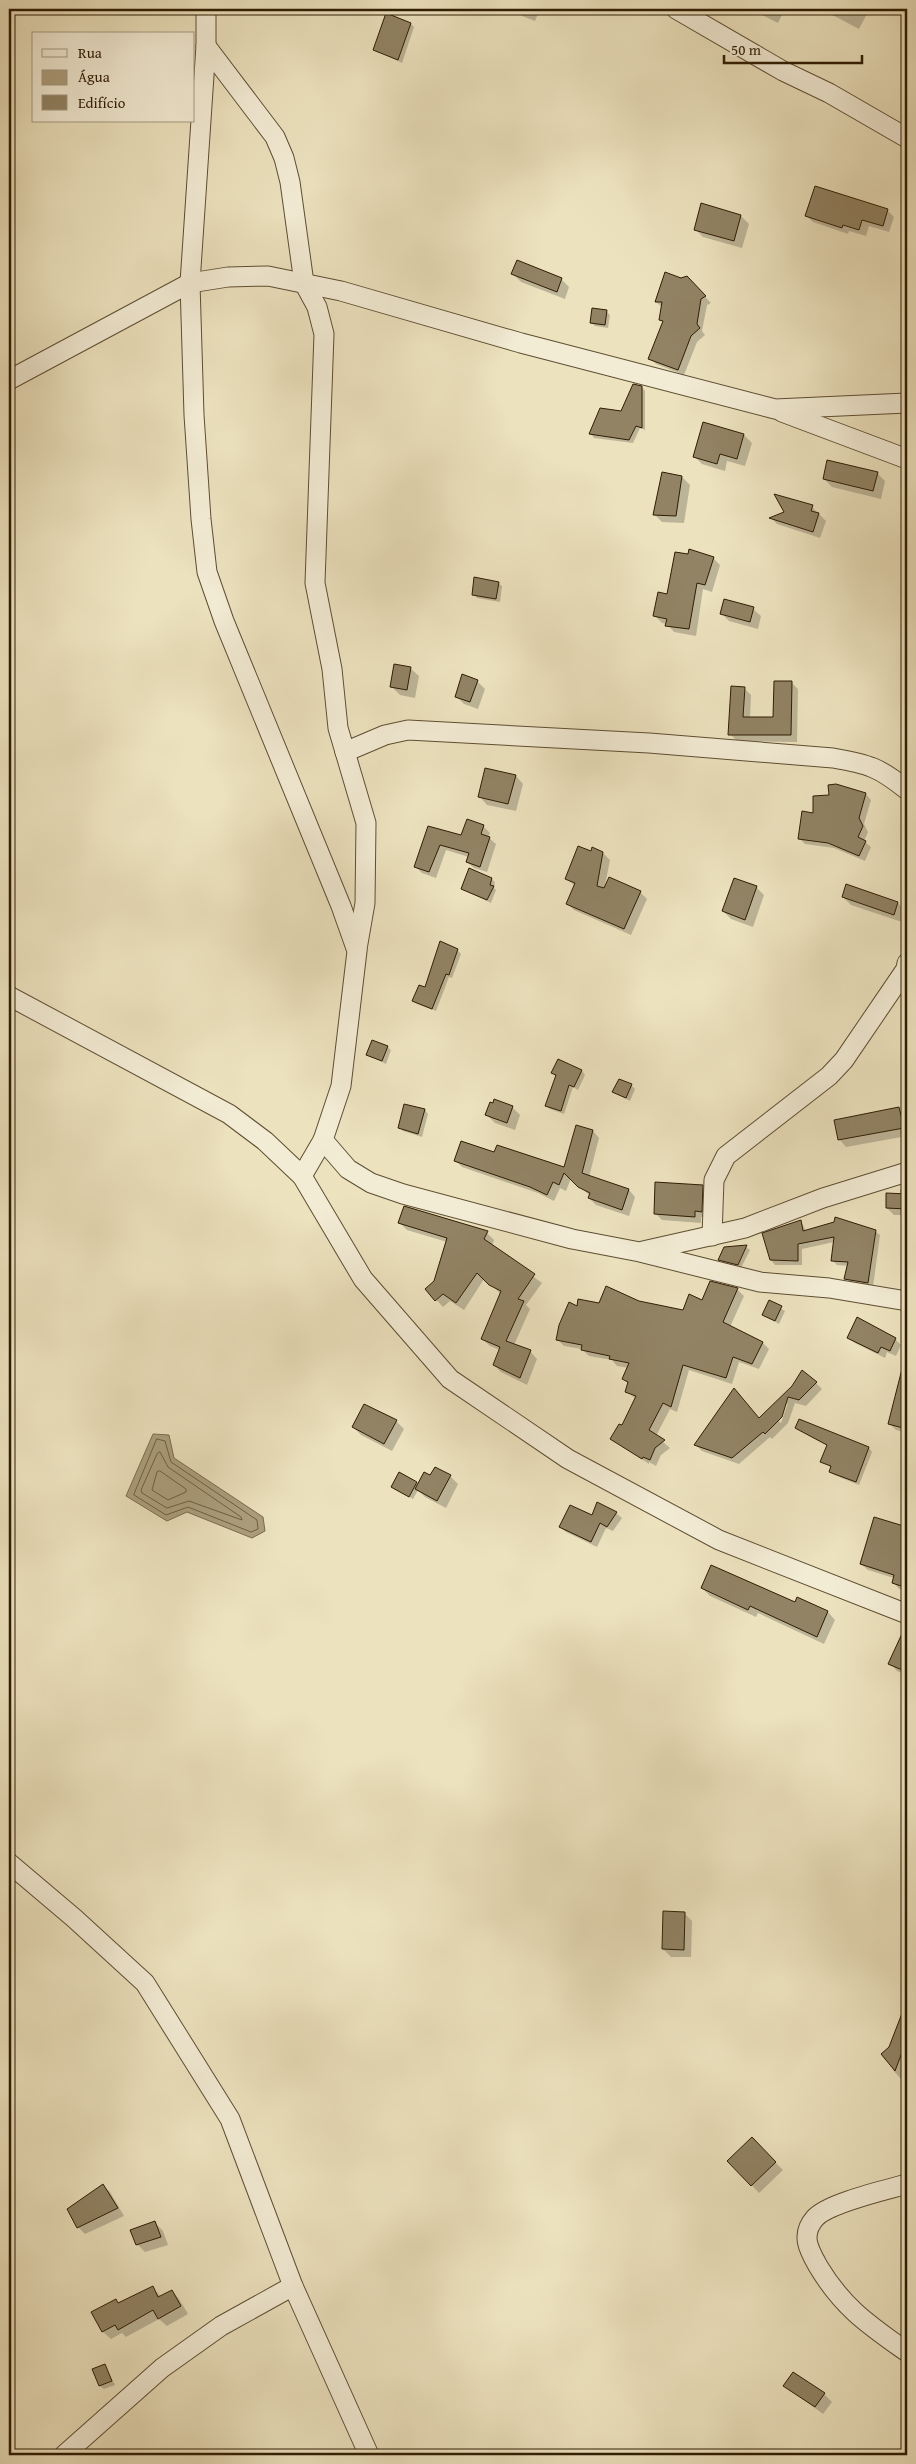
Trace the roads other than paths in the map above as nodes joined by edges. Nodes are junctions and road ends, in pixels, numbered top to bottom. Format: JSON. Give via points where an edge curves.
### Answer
{"nodes":[{"id":1,"x":206,"y":9,"type":"edge"},
{"id":2,"x":676,"y":9,"type":"edge"},
{"id":3,"x":206,"y":46,"type":"junction"},
{"id":4,"x":907,"y":138,"type":"edge"},
{"id":5,"x":190,"y":283,"type":"junction"},
{"id":6,"x":304,"y":283,"type":"junction"},
{"id":7,"x":9,"y":380,"type":"edge"},
{"id":8,"x":907,"y":403,"type":"edge"},
{"id":9,"x":775,"y":409,"type":"junction"},
{"id":10,"x":907,"y":459,"type":"edge"},
{"id":11,"x":345,"y":752,"type":"junction"},
{"id":12,"x":907,"y":790,"type":"edge"},
{"id":13,"x":357,"y":951,"type":"junction"},
{"id":14,"x":907,"y":968,"type":"edge"},
{"id":15,"x":9,"y":996,"type":"edge"},
{"id":16,"x":323,"y":1140,"type":"junction"},
{"id":17,"x":907,"y":1172,"type":"edge"},
{"id":18,"x":302,"y":1176,"type":"junction"},
{"id":19,"x":712,"y":1236,"type":"junction"},
{"id":20,"x":640,"y":1252,"type":"junction"},
{"id":21,"x":907,"y":1301,"type":"edge"},
{"id":22,"x":907,"y":1614,"type":"edge"},
{"id":23,"x":9,"y":1864,"type":"edge"},
{"id":24,"x":907,"y":2184,"type":"edge"},
{"id":25,"x":293,"y":2286,"type":"junction"},
{"id":26,"x":907,"y":2352,"type":"edge"},
{"id":27,"x":64,"y":2455,"type":"edge"},
{"id":28,"x":369,"y":2455,"type":"edge"}],
"edges":[{"from":1,"to":3,"type":"street"},
{"from":2,"to":4,"type":"street"},
{"from":3,"to":5,"type":"street"},
{"from":3,"to":6,"type":"street","via":[[275,137],[284,158]]},
{"from":5,"to":6,"type":"street","via":[[228,277],[268,276]]},
{"from":5,"to":7,"type":"street"},
{"from":5,"to":13,"type":"street","via":[[195,424],[207,572]]},
{"from":6,"to":9,"type":"street"},
{"from":6,"to":11,"type":"street","via":[[317,307],[324,334],[315,583],[332,669],[338,728]]},
{"from":8,"to":9,"type":"street"},
{"from":9,"to":10,"type":"street"},
{"from":11,"to":12,"type":"street","via":[[385,735],[408,730],[649,743],[861,762],[886,772]]},
{"from":11,"to":13,"type":"street","via":[[366,822],[365,903]]},
{"from":13,"to":16,"type":"street","via":[[341,1086]]},
{"from":14,"to":19,"type":"street","via":[[844,1060],[829,1076],[726,1156],[714,1180]]},
{"from":15,"to":18,"type":"street","via":[[229,1114]]},
{"from":16,"to":18,"type":"street"},
{"from":16,"to":20,"type":"street","via":[[348,1169],[371,1183],[572,1239]]},
{"from":17,"to":19,"type":"street","via":[[823,1198],[745,1228]]},
{"from":18,"to":22,"type":"street","via":[[363,1279],[450,1379],[568,1459],[719,1540]]},
{"from":19,"to":20,"type":"street"},
{"from":20,"to":21,"type":"street","via":[[760,1282],[829,1288]]},
{"from":23,"to":25,"type":"street","via":[[145,1983],[230,2119]]},
{"from":24,"to":26,"type":"street","via":[[831,2207],[815,2218],[808,2232],[807,2246],[843,2302]]},
{"from":25,"to":27,"type":"street","via":[[221,2326],[162,2368]]},
{"from":25,"to":28,"type":"street"}]}
